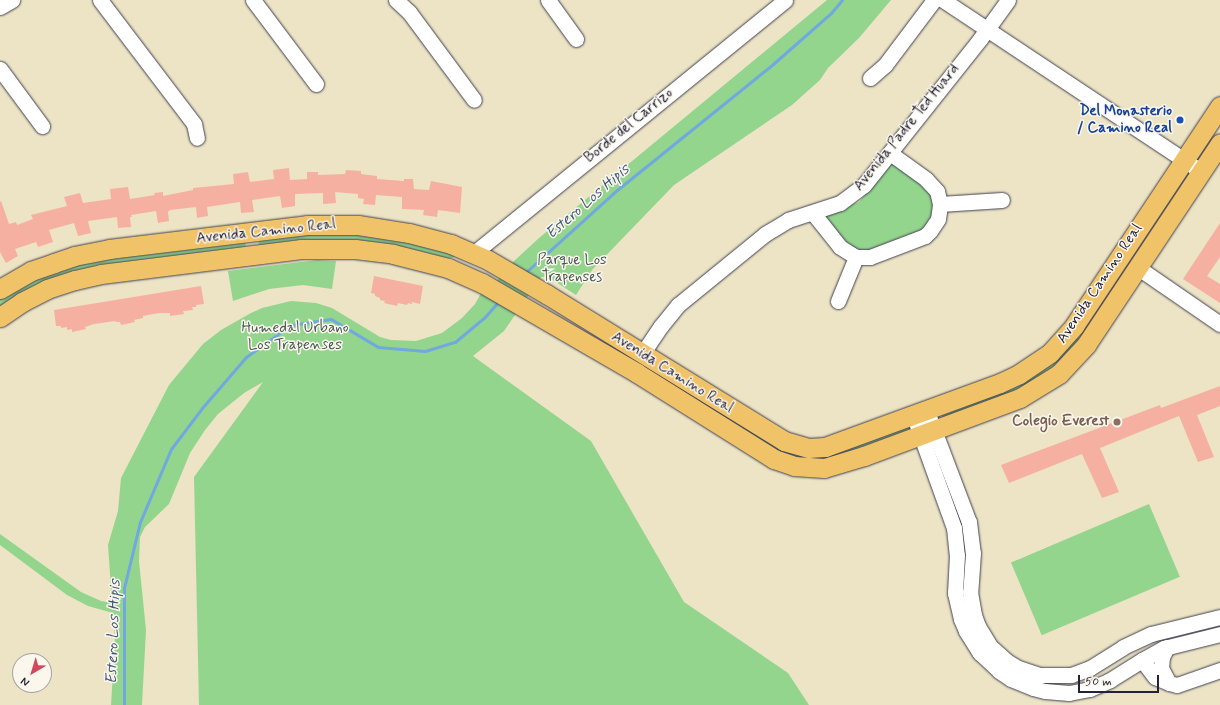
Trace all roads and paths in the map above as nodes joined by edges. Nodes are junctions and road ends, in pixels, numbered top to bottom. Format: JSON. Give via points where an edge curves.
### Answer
{"nodes":[{"id":1,"x":12,"y":0,"type":"edge"},
{"id":2,"x":100,"y":0,"type":"edge"},
{"id":3,"x":253,"y":0,"type":"edge"},
{"id":4,"x":396,"y":0,"type":"edge"},
{"id":5,"x":548,"y":0,"type":"edge"},
{"id":6,"x":785,"y":0,"type":"edge"},
{"id":7,"x":942,"y":0,"type":"edge"},
{"id":8,"x":1008,"y":0,"type":"edge"},
{"id":9,"x":407,"y":6,"type":"edge"},
{"id":10,"x":0,"y":7,"type":"edge"},
{"id":11,"x":987,"y":29,"type":"junction"},
{"id":12,"x":576,"y":38,"type":"dead end"},
{"id":13,"x":0,"y":69,"type":"edge"},
{"id":14,"x":870,"y":78,"type":"dead end"},
{"id":15,"x":316,"y":84,"type":"dead end"},
{"id":16,"x":474,"y":100,"type":"dead end"},
{"id":17,"x":1218,"y":112,"type":"edge"},
{"id":18,"x":42,"y":126,"type":"dead end"},
{"id":19,"x":197,"y":138,"type":"dead end"},
{"id":20,"x":1220,"y":143,"type":"edge"},
{"id":21,"x":890,"y":153,"type":"junction"},
{"id":22,"x":1184,"y":160,"type":"junction"},
{"id":23,"x":1202,"y":172,"type":"junction"},
{"id":24,"x":1002,"y":200,"type":"dead end"},
{"id":25,"x":940,"y":204,"type":"junction"},
{"id":26,"x":813,"y":213,"type":"junction"},
{"id":27,"x":246,"y":232,"type":"junction"},
{"id":28,"x":474,"y":253,"type":"junction"},
{"id":29,"x":248,"y":256,"type":"junction"},
{"id":30,"x":856,"y":257,"type":"junction"},
{"id":31,"x":440,"y":265,"type":"junction"},
{"id":32,"x":1137,"y":267,"type":"junction"},
{"id":33,"x":0,"y":289,"type":"edge"},
{"id":34,"x":838,"y":301,"type":"dead end"},
{"id":35,"x":0,"y":317,"type":"edge"},
{"id":36,"x":1078,"y":320,"type":"junction"},
{"id":37,"x":1220,"y":324,"type":"edge"},
{"id":38,"x":1095,"y":332,"type":"junction"},
{"id":39,"x":635,"y":350,"type":"junction"},
{"id":40,"x":607,"y":355,"type":"junction"},
{"id":41,"x":919,"y":412,"type":"junction"},
{"id":42,"x":927,"y":432,"type":"junction"},
{"id":43,"x":1220,"y":617,"type":"edge"},
{"id":44,"x":1220,"y":634,"type":"edge"},
{"id":45,"x":1167,"y":648,"type":"junction"},
{"id":46,"x":1142,"y":660,"type":"junction"},
{"id":47,"x":1220,"y":670,"type":"edge"},
{"id":48,"x":1169,"y":684,"type":"junction"}],
"edges":[{"from":1,"to":10,"type":"street"},
{"from":2,"to":19,"type":"street","via":[[194,124]]},
{"from":3,"to":15,"type":"street"},
{"from":4,"to":9,"type":"street"},
{"from":5,"to":12,"type":"street"},
{"from":6,"to":28,"type":"street","name":"Borde del Carrizo"},
{"from":7,"to":11,"type":"street"},
{"from":7,"to":14,"type":"street","via":[[885,65]]},
{"from":8,"to":11,"type":"street","name":"Avenida Padre Ted Huard"},
{"from":9,"to":16,"type":"street"},
{"from":11,"to":21,"type":"street","name":"Avenida Padre Ted Huard"},
{"from":11,"to":22,"type":"street"},
{"from":13,"to":18,"type":"street"},
{"from":17,"to":22,"type":"main road","name":"Avenida Camino Real"},
{"from":20,"to":23,"type":"main road","name":"Avenida Camino Real"},
{"from":21,"to":25,"type":"street","via":[[930,183]]},
{"from":21,"to":26,"type":"street","name":"Avenida Padre Ted Huard","via":[[856,192],[840,203]]},
{"from":22,"to":23,"type":"street"},
{"from":22,"to":36,"type":"main road","name":"Avenida Camino Real"},
{"from":23,"to":32,"type":"main road","name":"Avenida Camino Real"},
{"from":24,"to":25,"type":"street"},
{"from":25,"to":30,"type":"street","via":[[935,226],[925,236],[870,257]]},
{"from":26,"to":30,"type":"street","via":[[840,247]]},
{"from":26,"to":39,"type":"street","name":"Avenida Padre Ted Huard","via":[[788,220],[772,228],[685,299]]},
{"from":27,"to":28,"type":"main road","name":"Avenida Camino Real","via":[[314,225],[368,226],[427,237]]},
{"from":27,"to":29,"type":"main road","via":[[252,244]]},
{"from":27,"to":33,"type":"main road","name":"Avenida Camino Real","via":[[109,249],[74,256],[31,271]]},
{"from":28,"to":31,"type":"main road"},
{"from":28,"to":39,"type":"main road","name":"Avenida Camino Real","via":[[548,295]]},
{"from":29,"to":31,"type":"main road","name":"Avenida Camino Real","via":[[301,249],[355,248]]},
{"from":29,"to":35,"type":"main road","name":"Avenida Camino Real","via":[[113,272],[74,280],[34,296]]},
{"from":30,"to":34,"type":"street"},
{"from":31,"to":40,"type":"main road","name":"Avenida Camino Real","via":[[482,283]]},
{"from":32,"to":37,"type":"street"},
{"from":32,"to":38,"type":"main road","name":"Avenida Camino Real"},
{"from":36,"to":38,"type":"main road"},
{"from":36,"to":41,"type":"main road","name":"Avenida Camino Real","via":[[1050,354],[1019,374]]},
{"from":38,"to":42,"type":"main road","name":"Avenida Camino Real","via":[[1059,374],[1041,386],[1020,398]]},
{"from":39,"to":40,"type":"main road","via":[[614,347]]},
{"from":39,"to":41,"type":"main road","name":"Avenida Camino Real","via":[[775,437],[800,447],[817,448],[833,445]]},
{"from":40,"to":42,"type":"main road","name":"Avenida Camino Real","via":[[762,452],[779,462],[794,466],[834,466]]},
{"from":41,"to":42,"type":"street"},
{"from":42,"to":43,"type":"street","via":[[969,522],[973,553],[970,592],[974,615],[983,637],[1008,662],[1040,675],[1071,675],[1090,668],[1123,647],[1152,634]]},
{"from":42,"to":46,"type":"street","via":[[955,532],[955,593],[961,619],[972,642],[989,663],[1022,684],[1045,691],[1069,693],[1090,689],[1110,680]]},
{"from":44,"to":45,"type":"street"},
{"from":45,"to":46,"type":"street"},
{"from":45,"to":48,"type":"street","via":[[1162,657],[1161,668]]},
{"from":46,"to":48,"type":"street","via":[[1155,677]]},
{"from":47,"to":48,"type":"street","via":[[1177,685]]}]}
